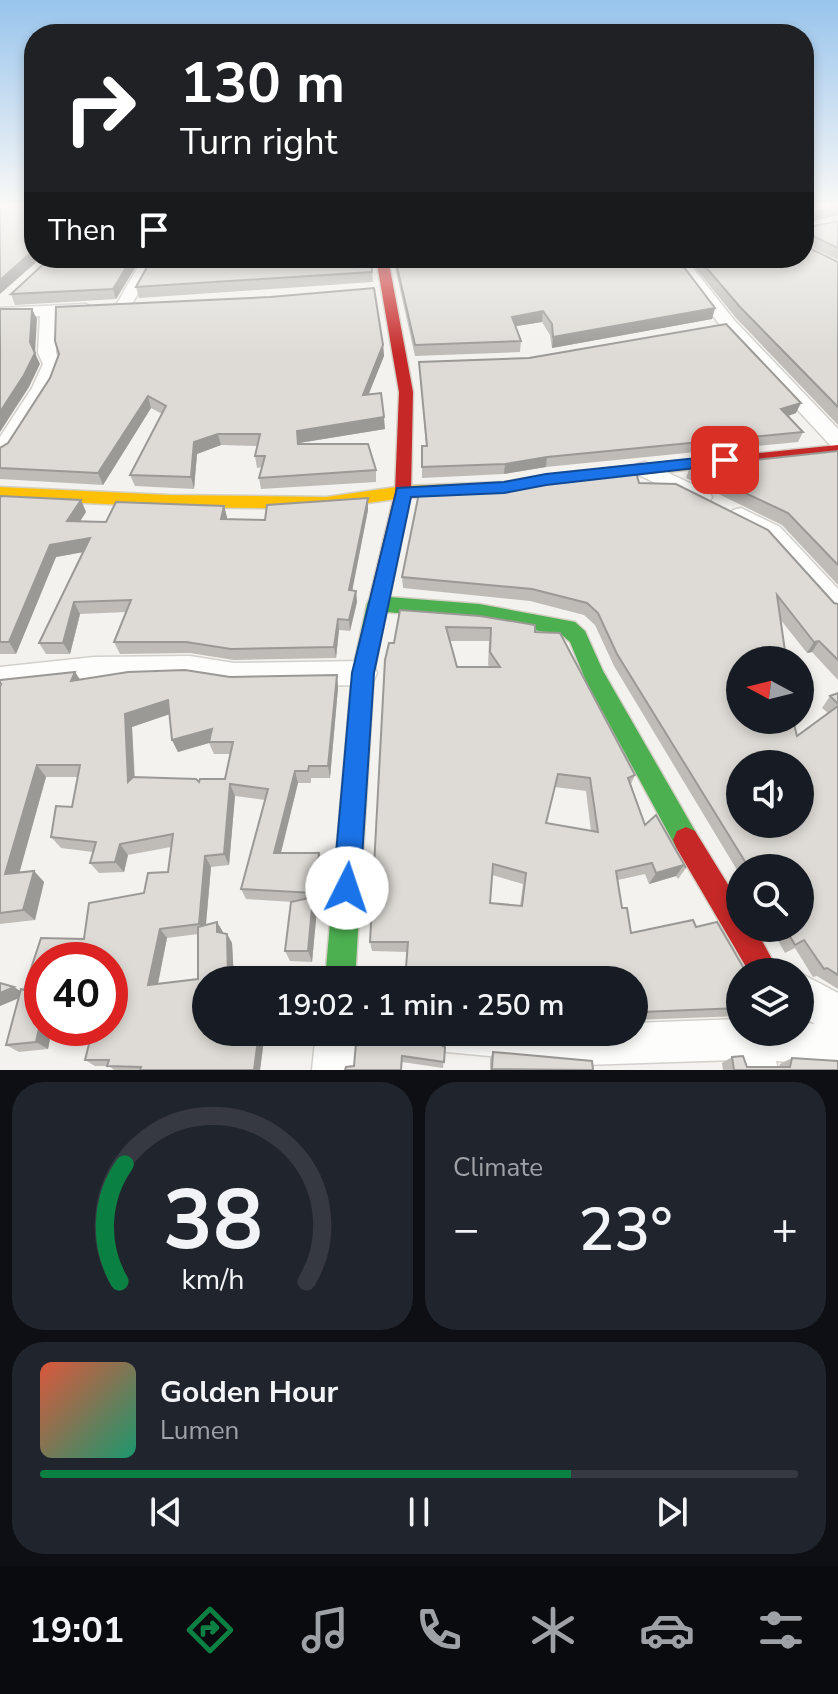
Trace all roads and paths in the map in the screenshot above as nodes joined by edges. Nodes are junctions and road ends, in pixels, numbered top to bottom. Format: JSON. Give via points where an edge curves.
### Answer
{"nodes":[{"id":1,"x":146,"y":268,"type":"edge"},
{"id":2,"x":381,"y":268,"type":"edge"},
{"id":3,"x":684,"y":268,"type":"edge"},
{"id":4,"x":49,"y":312,"type":"junction"},
{"id":5,"x":0,"y":313,"type":"edge"},
{"id":6,"x":425,"y":363,"type":"edge"},
{"id":7,"x":401,"y":364,"type":"junction"},
{"id":8,"x":838,"y":441,"type":"edge"},
{"id":9,"x":838,"y":450,"type":"edge"},
{"id":10,"x":0,"y":453,"type":"edge"},
{"id":11,"x":645,"y":469,"type":"junction"},
{"id":12,"x":403,"y":492,"type":"junction"},
{"id":13,"x":0,"y":493,"type":"edge"},
{"id":14,"x":377,"y":604,"type":"junction"},
{"id":15,"x":838,"y":606,"type":"edge"},
{"id":16,"x":363,"y":673,"type":"junction"},
{"id":17,"x":0,"y":679,"type":"edge"},
{"id":18,"x":756,"y":958,"type":"edge"},
{"id":19,"x":341,"y":966,"type":"edge"},
{"id":20,"x":814,"y":1001,"type":"edge"},
{"id":21,"x":838,"y":1015,"type":"edge"},
{"id":22,"x":335,"y":1046,"type":"edge"},
{"id":23,"x":600,"y":1046,"type":"edge"},
{"id":24,"x":838,"y":1046,"type":"edge"},
{"id":25,"x":754,"y":1055,"type":"edge"},
{"id":26,"x":333,"y":1070,"type":"edge"}],
"edges":[{"from":1,"to":4,"type":"street","via":[[130,306]]},
{"from":2,"to":7,"type":"street","via":[[380,290]]},
{"from":3,"to":8,"type":"street","via":[[721,325]]},
{"from":4,"to":5,"type":"street"},
{"from":4,"to":10,"type":"street","via":[[47,353],[52,364]]},
{"from":6,"to":7,"type":"street"},
{"from":7,"to":12,"type":"street","via":[[406,392]]},
{"from":9,"to":11,"type":"street"},
{"from":11,"to":12,"type":"street","via":[[504,488]]},
{"from":11,"to":15,"type":"street","via":[[772,533]]},
{"from":12,"to":13,"type":"street","via":[[326,503]]},
{"from":12,"to":14,"type":"street"},
{"from":14,"to":16,"type":"street"},
{"from":14,"to":18,"type":"street","via":[[529,619],[568,628],[578,637],[594,675]]},
{"from":16,"to":17,"type":"street","via":[[94,669]]},
{"from":16,"to":19,"type":"street"},
{"from":20,"to":21,"type":"street"},
{"from":22,"to":26,"type":"street"},
{"from":23,"to":25,"type":"street"},
{"from":24,"to":25,"type":"street"}]}
